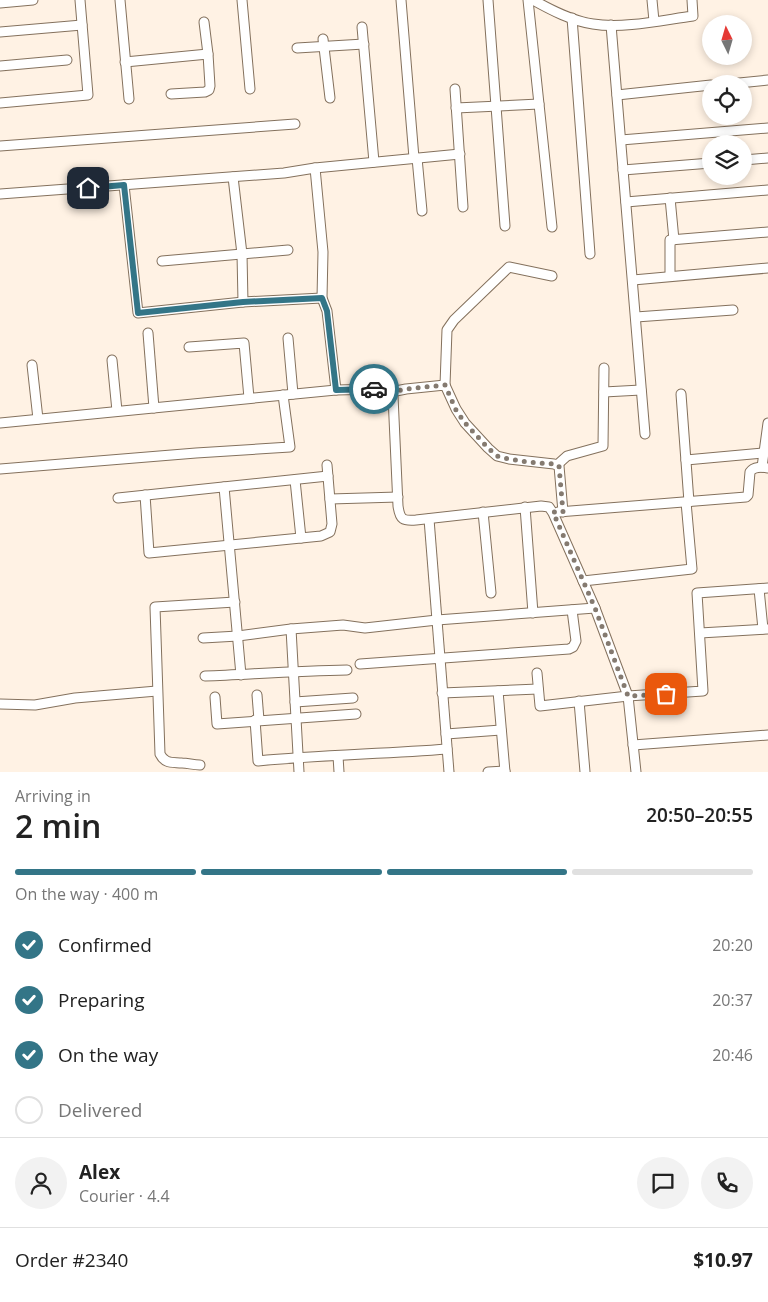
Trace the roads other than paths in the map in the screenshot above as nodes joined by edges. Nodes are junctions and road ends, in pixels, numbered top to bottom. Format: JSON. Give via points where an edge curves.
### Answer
{"nodes":[{"id":1,"x":33,"y":0,"type":"edge"},
{"id":2,"x":80,"y":0,"type":"edge"},
{"id":3,"x":120,"y":0,"type":"edge"},
{"id":4,"x":242,"y":0,"type":"edge"},
{"id":5,"x":400,"y":0,"type":"edge"},
{"id":6,"x":488,"y":0,"type":"edge"},
{"id":7,"x":528,"y":0,"type":"edge"},
{"id":8,"x":533,"y":0,"type":"edge"},
{"id":9,"x":652,"y":0,"type":"edge"},
{"id":10,"x":692,"y":0,"type":"edge"},
{"id":11,"x":0,"y":3,"type":"edge"},
{"id":12,"x":572,"y":18,"type":"junction"},
{"id":13,"x":654,"y":21,"type":"junction"},
{"id":14,"x":204,"y":22,"type":"dead end"},
{"id":15,"x":82,"y":25,"type":"junction"},
{"id":16,"x":611,"y":25,"type":"junction"},
{"id":17,"x":362,"y":27,"type":"dead end"},
{"id":18,"x":0,"y":32,"type":"edge"},
{"id":19,"x":323,"y":43,"type":"junction"},
{"id":20,"x":364,"y":44,"type":"junction"},
{"id":21,"x":297,"y":48,"type":"dead end"},
{"id":22,"x":208,"y":54,"type":"junction"},
{"id":23,"x":67,"y":60,"type":"dead end"},
{"id":24,"x":125,"y":62,"type":"junction"},
{"id":25,"x":0,"y":66,"type":"edge"},
{"id":26,"x":768,"y":80,"type":"edge"},
{"id":27,"x":752,"y":82,"type":"edge"},
{"id":28,"x":702,"y":87,"type":"edge"},
{"id":29,"x":250,"y":89,"type":"dead end"},
{"id":30,"x":455,"y":89,"type":"dead end"},
{"id":31,"x":171,"y":94,"type":"dead end"},
{"id":32,"x":617,"y":95,"type":"junction"},
{"id":33,"x":330,"y":98,"type":"dead end"},
{"id":34,"x":129,"y":99,"type":"dead end"},
{"id":35,"x":0,"y":103,"type":"edge"},
{"id":36,"x":539,"y":104,"type":"junction"},
{"id":37,"x":496,"y":106,"type":"junction"},
{"id":38,"x":456,"y":108,"type":"junction"},
{"id":39,"x":295,"y":124,"type":"dead end"},
{"id":40,"x":768,"y":128,"type":"edge"},
{"id":41,"x":621,"y":140,"type":"junction"},
{"id":42,"x":0,"y":146,"type":"edge"},
{"id":43,"x":460,"y":154,"type":"junction"},
{"id":44,"x":416,"y":158,"type":"junction"},
{"id":45,"x":768,"y":158,"type":"edge"},
{"id":46,"x":752,"y":159,"type":"edge"},
{"id":47,"x":374,"y":162,"type":"junction"},
{"id":48,"x":702,"y":164,"type":"edge"},
{"id":49,"x":316,"y":168,"type":"junction"},
{"id":50,"x":623,"y":170,"type":"junction"},
{"id":51,"x":233,"y":177,"type":"junction"},
{"id":52,"x":124,"y":185,"type":"junction"},
{"id":53,"x":768,"y":190,"type":"edge"},
{"id":54,"x":0,"y":194,"type":"edge"},
{"id":55,"x":670,"y":198,"type":"junction"},
{"id":56,"x":626,"y":202,"type":"junction"},
{"id":57,"x":463,"y":207,"type":"dead end"},
{"id":58,"x":422,"y":211,"type":"dead end"},
{"id":59,"x":505,"y":226,"type":"dead end"},
{"id":60,"x":552,"y":227,"type":"dead end"},
{"id":61,"x":768,"y":232,"type":"edge"},
{"id":62,"x":674,"y":240,"type":"junction"},
{"id":63,"x":288,"y":250,"type":"dead end"},
{"id":64,"x":242,"y":254,"type":"junction"},
{"id":65,"x":590,"y":254,"type":"dead end"},
{"id":66,"x":162,"y":261,"type":"dead end"},
{"id":67,"x":768,"y":268,"type":"edge"},
{"id":68,"x":552,"y":276,"type":"dead end"},
{"id":69,"x":670,"y":276,"type":"junction"},
{"id":70,"x":633,"y":280,"type":"junction"},
{"id":71,"x":322,"y":298,"type":"junction"},
{"id":72,"x":243,"y":302,"type":"junction"},
{"id":73,"x":733,"y":310,"type":"dead end"},
{"id":74,"x":636,"y":317,"type":"junction"},
{"id":75,"x":148,"y":333,"type":"dead end"},
{"id":76,"x":288,"y":338,"type":"dead end"},
{"id":77,"x":189,"y":347,"type":"dead end"},
{"id":78,"x":112,"y":360,"type":"dead end"},
{"id":79,"x":32,"y":364,"type":"dead end"},
{"id":80,"x":604,"y":368,"type":"dead end"},
{"id":81,"x":445,"y":385,"type":"junction"},
{"id":82,"x":336,"y":390,"type":"junction"},
{"id":83,"x":641,"y":390,"type":"junction"},
{"id":84,"x":391,"y":392,"type":"junction"},
{"id":85,"x":604,"y":392,"type":"junction"},
{"id":86,"x":294,"y":394,"type":"junction"},
{"id":87,"x":681,"y":394,"type":"dead end"},
{"id":88,"x":283,"y":395,"type":"junction"},
{"id":89,"x":249,"y":398,"type":"junction"},
{"id":90,"x":154,"y":408,"type":"junction"},
{"id":91,"x":117,"y":411,"type":"junction"},
{"id":92,"x":38,"y":419,"type":"junction"},
{"id":93,"x":0,"y":422,"type":"edge"},
{"id":94,"x":768,"y":423,"type":"edge"},
{"id":95,"x":645,"y":434,"type":"dead end"},
{"id":96,"x":763,"y":453,"type":"junction"},
{"id":97,"x":686,"y":460,"type":"junction"},
{"id":98,"x":327,"y":465,"type":"dead end"},
{"id":99,"x":557,"y":465,"type":"junction"},
{"id":100,"x":765,"y":468,"type":"edge"},
{"id":101,"x":0,"y":469,"type":"edge"},
{"id":102,"x":328,"y":476,"type":"junction"},
{"id":103,"x":295,"y":480,"type":"junction"},
{"id":104,"x":224,"y":487,"type":"junction"},
{"id":105,"x":145,"y":495,"type":"junction"},
{"id":106,"x":398,"y":497,"type":"junction"},
{"id":107,"x":118,"y":498,"type":"dead end"},
{"id":108,"x":330,"y":499,"type":"junction"},
{"id":109,"x":688,"y":502,"type":"junction"},
{"id":110,"x":525,"y":507,"type":"junction"},
{"id":111,"x":484,"y":512,"type":"junction"},
{"id":112,"x":553,"y":512,"type":"junction"},
{"id":113,"x":563,"y":512,"type":"junction"},
{"id":114,"x":429,"y":519,"type":"junction"},
{"id":115,"x":301,"y":538,"type":"junction"},
{"id":116,"x":230,"y":545,"type":"junction"},
{"id":117,"x":583,"y":581,"type":"junction"},
{"id":118,"x":763,"y":589,"type":"edge"},
{"id":119,"x":491,"y":593,"type":"dead end"},
{"id":120,"x":234,"y":602,"type":"junction"},
{"id":121,"x":595,"y":608,"type":"junction"},
{"id":122,"x":572,"y":610,"type":"junction"},
{"id":123,"x":533,"y":613,"type":"junction"},
{"id":124,"x":437,"y":620,"type":"junction"},
{"id":125,"x":292,"y":629,"type":"junction"},
{"id":126,"x":765,"y":629,"type":"edge"},
{"id":127,"x":700,"y":633,"type":"junction"},
{"id":128,"x":238,"y":636,"type":"junction"},
{"id":129,"x":203,"y":638,"type":"dead end"},
{"id":130,"x":440,"y":658,"type":"junction"},
{"id":131,"x":360,"y":664,"type":"dead end"},
{"id":132,"x":347,"y":670,"type":"dead end"},
{"id":133,"x":294,"y":671,"type":"junction"},
{"id":134,"x":537,"y":673,"type":"dead end"},
{"id":135,"x":241,"y":675,"type":"junction"},
{"id":136,"x":205,"y":676,"type":"dead end"},
{"id":137,"x":538,"y":689,"type":"junction"},
{"id":138,"x":157,"y":691,"type":"junction"},
{"id":139,"x":498,"y":691,"type":"junction"},
{"id":140,"x":442,"y":693,"type":"junction"},
{"id":141,"x":257,"y":695,"type":"dead end"},
{"id":142,"x":628,"y":696,"type":"junction"},
{"id":143,"x":215,"y":697,"type":"dead end"},
{"id":144,"x":353,"y":698,"type":"dead end"},
{"id":145,"x":579,"y":701,"type":"junction"},
{"id":146,"x":296,"y":702,"type":"junction"},
{"id":147,"x":0,"y":704,"type":"edge"},
{"id":148,"x":356,"y":714,"type":"dead end"},
{"id":149,"x":296,"y":717,"type":"junction"},
{"id":150,"x":257,"y":720,"type":"junction"},
{"id":151,"x":501,"y":730,"type":"junction"},
{"id":152,"x":446,"y":734,"type":"junction"},
{"id":153,"x":768,"y":735,"type":"edge"},
{"id":154,"x":633,"y":745,"type":"junction"},
{"id":155,"x":447,"y":749,"type":"junction"},
{"id":156,"x":338,"y":756,"type":"junction"},
{"id":157,"x":298,"y":757,"type":"junction"},
{"id":158,"x":200,"y":765,"type":"dead end"},
{"id":159,"x":505,"y":771,"type":"edge"},
{"id":160,"x":299,"y":772,"type":"edge"},
{"id":161,"x":339,"y":772,"type":"edge"},
{"id":162,"x":449,"y":772,"type":"edge"},
{"id":163,"x":488,"y":772,"type":"edge"},
{"id":164,"x":585,"y":772,"type":"edge"},
{"id":165,"x":636,"y":772,"type":"edge"}],
"edges":[{"from":1,"to":11,"type":"street"},
{"from":2,"to":15,"type":"street"},
{"from":3,"to":24,"type":"street"},
{"from":4,"to":29,"type":"street"},
{"from":5,"to":44,"type":"street"},
{"from":6,"to":37,"type":"street"},
{"from":7,"to":36,"type":"street"},
{"from":8,"to":12,"type":"street"},
{"from":9,"to":13,"type":"street"},
{"from":10,"to":13,"type":"street","via":[[693,16]]},
{"from":12,"to":16,"type":"street"},
{"from":12,"to":65,"type":"street"},
{"from":13,"to":16,"type":"street"},
{"from":14,"to":22,"type":"street"},
{"from":15,"to":18,"type":"street"},
{"from":15,"to":35,"type":"street","via":[[88,96]]},
{"from":16,"to":32,"type":"street"},
{"from":17,"to":20,"type":"street"},
{"from":19,"to":20,"type":"street"},
{"from":19,"to":21,"type":"street"},
{"from":19,"to":33,"type":"street"},
{"from":20,"to":47,"type":"street"},
{"from":22,"to":24,"type":"street"},
{"from":22,"to":31,"type":"street","via":[[209,90]]},
{"from":23,"to":25,"type":"street"},
{"from":24,"to":34,"type":"street"},
{"from":26,"to":27,"type":"street"},
{"from":28,"to":32,"type":"street"},
{"from":30,"to":38,"type":"street"},
{"from":32,"to":41,"type":"street"},
{"from":36,"to":37,"type":"street"},
{"from":36,"to":60,"type":"street"},
{"from":37,"to":38,"type":"street"},
{"from":37,"to":59,"type":"street"},
{"from":38,"to":43,"type":"street"},
{"from":39,"to":42,"type":"street"},
{"from":40,"to":41,"type":"street"},
{"from":41,"to":50,"type":"street"},
{"from":43,"to":44,"type":"street"},
{"from":43,"to":57,"type":"street"},
{"from":44,"to":47,"type":"street"},
{"from":44,"to":58,"type":"street"},
{"from":45,"to":46,"type":"street"},
{"from":47,"to":49,"type":"street"},
{"from":48,"to":50,"type":"street"},
{"from":49,"to":51,"type":"street"},
{"from":49,"to":71,"type":"street","via":[[323,252]]},
{"from":50,"to":56,"type":"street"},
{"from":51,"to":52,"type":"street"},
{"from":51,"to":64,"type":"street"},
{"from":52,"to":54,"type":"street"},
{"from":52,"to":72,"type":"street","via":[[138,313]]},
{"from":53,"to":55,"type":"street"},
{"from":55,"to":56,"type":"street"},
{"from":55,"to":62,"type":"street"},
{"from":56,"to":70,"type":"street"},
{"from":61,"to":62,"type":"street"},
{"from":62,"to":69,"type":"street","via":[[670,240]]},
{"from":63,"to":64,"type":"street"},
{"from":64,"to":66,"type":"street"},
{"from":64,"to":72,"type":"street"},
{"from":67,"to":69,"type":"street"},
{"from":68,"to":81,"type":"street","via":[[509,267],[454,320],[447,330]]},
{"from":69,"to":70,"type":"street"},
{"from":70,"to":74,"type":"street"},
{"from":71,"to":72,"type":"street"},
{"from":71,"to":82,"type":"street","via":[[327,311]]},
{"from":73,"to":74,"type":"street"},
{"from":74,"to":83,"type":"street"},
{"from":75,"to":90,"type":"street"},
{"from":76,"to":86,"type":"street"},
{"from":77,"to":89,"type":"street","via":[[244,343]]},
{"from":78,"to":91,"type":"street"},
{"from":79,"to":92,"type":"street"},
{"from":80,"to":85,"type":"street"},
{"from":81,"to":84,"type":"street"},
{"from":81,"to":99,"type":"street","via":[[465,423],[497,456]]},
{"from":82,"to":84,"type":"street","via":[[381,389]]},
{"from":82,"to":86,"type":"street"},
{"from":83,"to":85,"type":"street"},
{"from":83,"to":95,"type":"street"},
{"from":84,"to":106,"type":"street"},
{"from":85,"to":99,"type":"street","via":[[603,446],[567,456]]},
{"from":86,"to":88,"type":"street"},
{"from":87,"to":97,"type":"street"},
{"from":88,"to":89,"type":"street"},
{"from":88,"to":101,"type":"street","via":[[290,447]]},
{"from":89,"to":90,"type":"street"},
{"from":90,"to":91,"type":"street"},
{"from":91,"to":92,"type":"street"},
{"from":92,"to":93,"type":"street"},
{"from":94,"to":96,"type":"street"},
{"from":96,"to":97,"type":"street"},
{"from":96,"to":100,"type":"street"},
{"from":97,"to":109,"type":"street"},
{"from":98,"to":102,"type":"street"},
{"from":99,"to":113,"type":"street","via":[[560,468]]},
{"from":100,"to":109,"type":"street","via":[[754,468],[750,472],[746,497]]},
{"from":102,"to":103,"type":"street"},
{"from":102,"to":108,"type":"street"},
{"from":103,"to":104,"type":"street"},
{"from":103,"to":115,"type":"street"},
{"from":104,"to":105,"type":"street"},
{"from":104,"to":116,"type":"street"},
{"from":105,"to":107,"type":"street"},
{"from":105,"to":116,"type":"street","via":[[150,553]]},
{"from":106,"to":108,"type":"street"},
{"from":106,"to":114,"type":"street","via":[[402,519]]},
{"from":108,"to":115,"type":"street","via":[[330,532]]},
{"from":109,"to":113,"type":"street"},
{"from":109,"to":117,"type":"street","via":[[692,569]]},
{"from":110,"to":111,"type":"street"},
{"from":110,"to":112,"type":"street","via":[[549,507]]},
{"from":110,"to":123,"type":"street"},
{"from":111,"to":114,"type":"street"},
{"from":111,"to":119,"type":"street"},
{"from":112,"to":113,"type":"street"},
{"from":112,"to":117,"type":"street"},
{"from":114,"to":124,"type":"street"},
{"from":115,"to":116,"type":"street"},
{"from":116,"to":120,"type":"street"},
{"from":117,"to":121,"type":"street"},
{"from":118,"to":126,"type":"street"},
{"from":118,"to":127,"type":"street","via":[[697,593]]},
{"from":120,"to":128,"type":"street"},
{"from":120,"to":138,"type":"street","via":[[155,607]]},
{"from":121,"to":122,"type":"street"},
{"from":121,"to":142,"type":"street"},
{"from":122,"to":123,"type":"street"},
{"from":122,"to":130,"type":"street","via":[[576,641],[569,649]]},
{"from":123,"to":124,"type":"street"},
{"from":124,"to":125,"type":"street","via":[[365,628],[343,625]]},
{"from":124,"to":130,"type":"street"},
{"from":125,"to":128,"type":"street"},
{"from":125,"to":133,"type":"street"},
{"from":126,"to":127,"type":"street"},
{"from":127,"to":142,"type":"street","via":[[703,691]]},
{"from":128,"to":129,"type":"street"},
{"from":128,"to":135,"type":"street"},
{"from":130,"to":131,"type":"street"},
{"from":130,"to":140,"type":"street"},
{"from":132,"to":133,"type":"street"},
{"from":133,"to":135,"type":"street"},
{"from":133,"to":146,"type":"street"},
{"from":134,"to":137,"type":"street"},
{"from":135,"to":136,"type":"street"},
{"from":137,"to":139,"type":"street"},
{"from":137,"to":145,"type":"street","via":[[540,706]]},
{"from":138,"to":147,"type":"street","via":[[35,705]]},
{"from":138,"to":158,"type":"street","via":[[163,760]]},
{"from":139,"to":140,"type":"street"},
{"from":139,"to":151,"type":"street"},
{"from":140,"to":152,"type":"street"},
{"from":141,"to":150,"type":"street"},
{"from":142,"to":145,"type":"street"},
{"from":142,"to":154,"type":"street"},
{"from":143,"to":150,"type":"street","via":[[217,724]]},
{"from":144,"to":146,"type":"street"},
{"from":145,"to":164,"type":"street"},
{"from":146,"to":149,"type":"street"},
{"from":148,"to":149,"type":"street"},
{"from":149,"to":150,"type":"street"},
{"from":149,"to":157,"type":"street"},
{"from":150,"to":157,"type":"street","via":[[258,761]]},
{"from":151,"to":152,"type":"street"},
{"from":151,"to":159,"type":"street"},
{"from":152,"to":155,"type":"street"},
{"from":153,"to":154,"type":"street"},
{"from":154,"to":165,"type":"street"},
{"from":155,"to":156,"type":"street"},
{"from":155,"to":162,"type":"street"},
{"from":156,"to":157,"type":"street"},
{"from":156,"to":161,"type":"street"},
{"from":157,"to":160,"type":"street"},
{"from":159,"to":163,"type":"street"}]}
